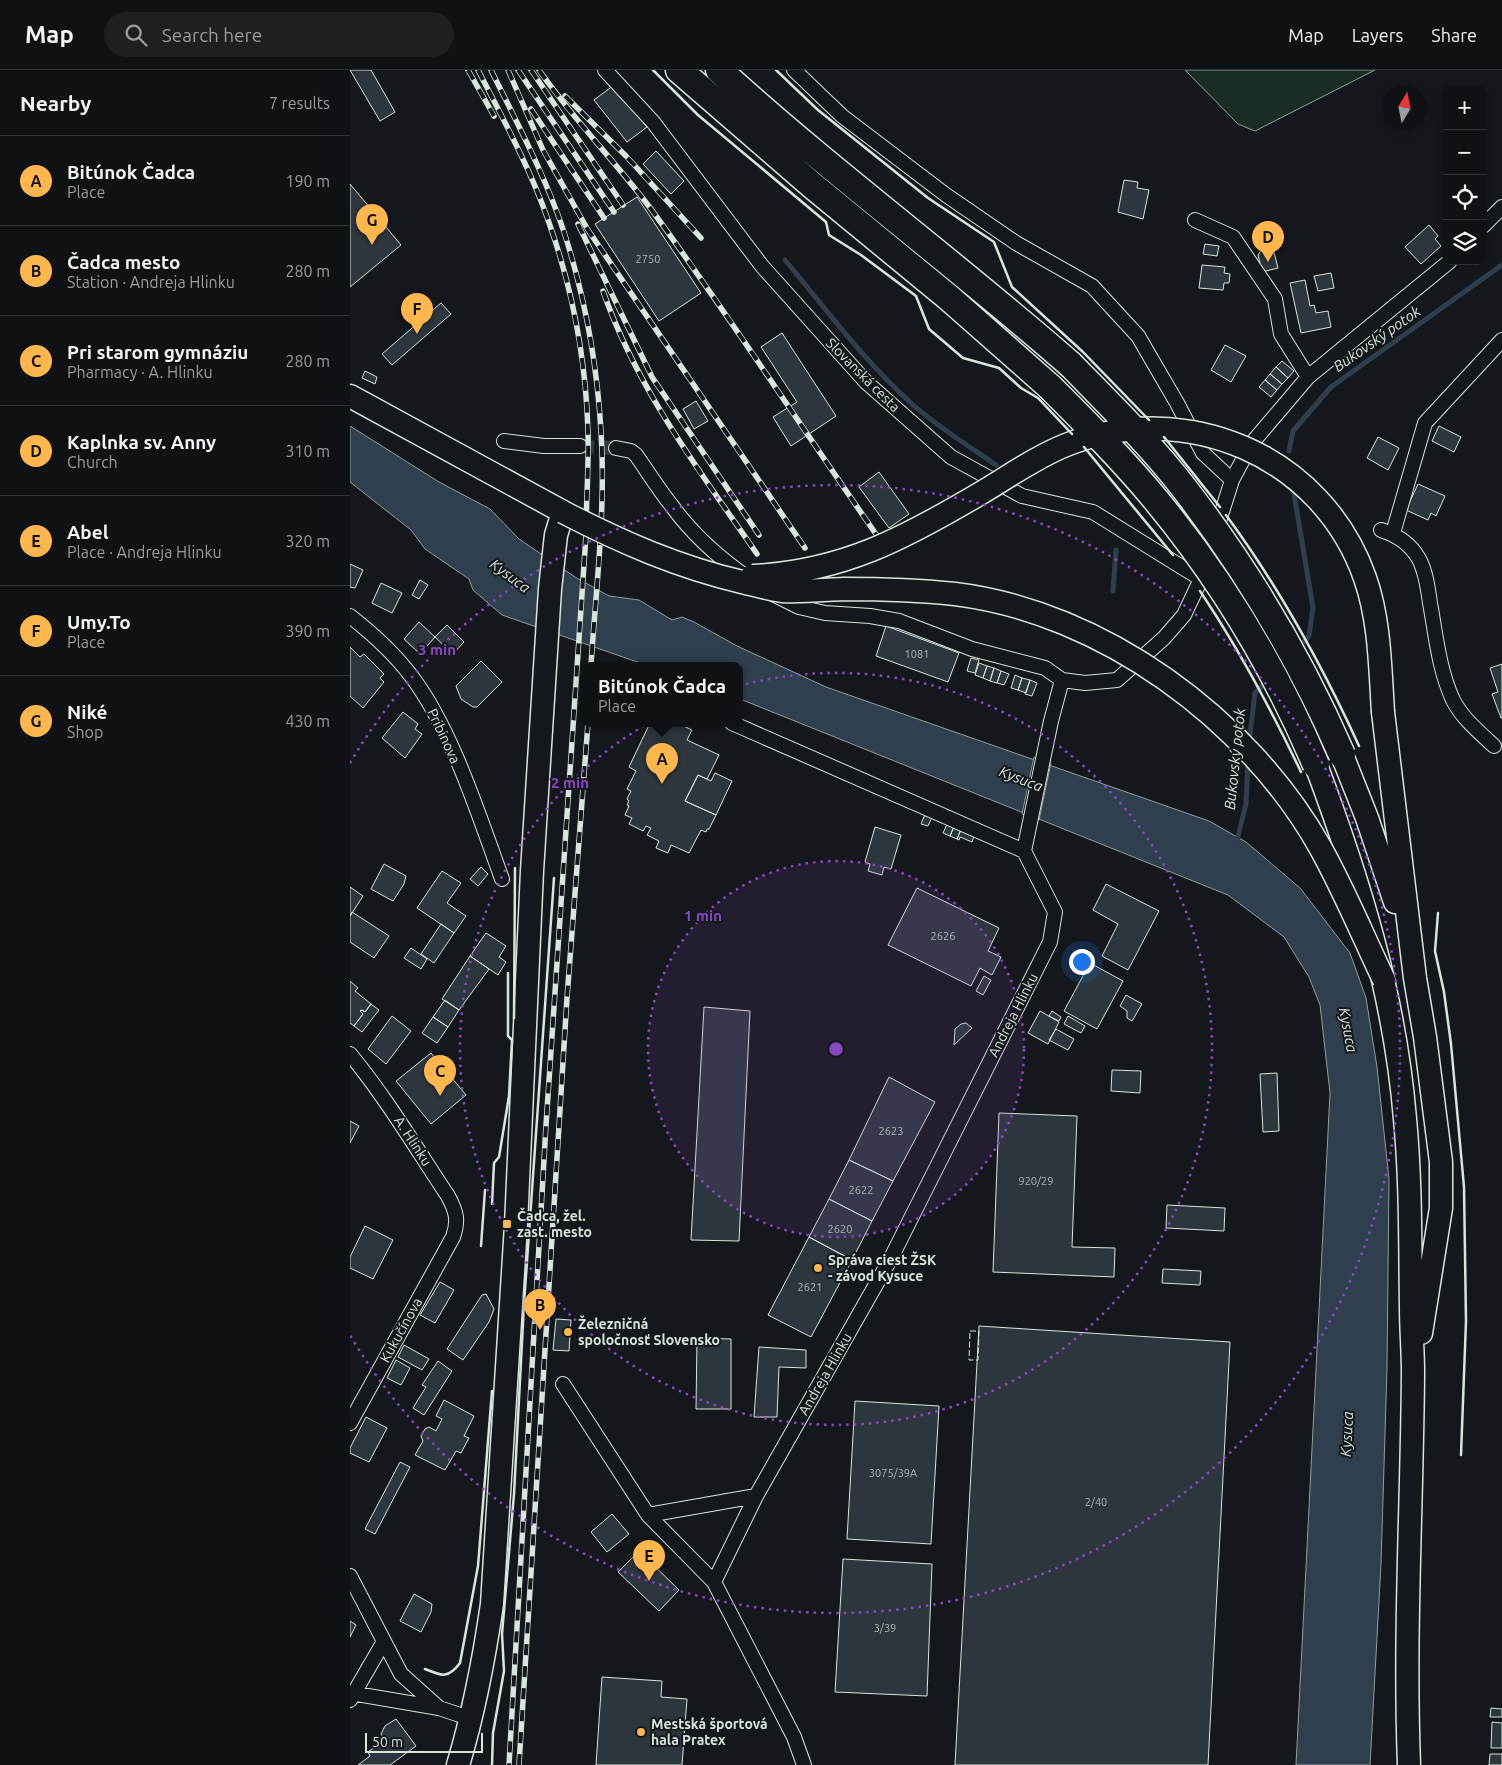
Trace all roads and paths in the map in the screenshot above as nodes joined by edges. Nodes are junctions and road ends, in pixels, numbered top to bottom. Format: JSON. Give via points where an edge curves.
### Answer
{"nodes":[{"id":1,"x":605,"y":70,"type":"edge"},
{"id":2,"x":679,"y":70,"type":"edge"},
{"id":3,"x":719,"y":70,"type":"edge"},
{"id":4,"x":794,"y":70,"type":"edge"},
{"id":5,"x":1499,"y":215,"type":"edge"},
{"id":6,"x":1195,"y":220,"type":"dead end"},
{"id":7,"x":1487,"y":223,"type":"edge"},
{"id":8,"x":1445,"y":265,"type":"edge"},
{"id":9,"x":1502,"y":340,"type":"edge"},
{"id":10,"x":1308,"y":377,"type":"junction"},
{"id":11,"x":350,"y":396,"type":"edge"},
{"id":12,"x":504,"y":441,"type":"dead end"},
{"id":13,"x":580,"y":446,"type":"tunnel mouth"},
{"id":14,"x":616,"y":448,"type":"tunnel mouth"},
{"id":15,"x":1232,"y":480,"type":"junction"},
{"id":16,"x":563,"y":512,"type":"junction"},
{"id":17,"x":723,"y":578,"type":"junction"},
{"id":18,"x":1200,"y":578,"type":"junction"},
{"id":19,"x":350,"y":616,"type":"edge"},
{"id":20,"x":1062,"y":680,"type":"junction"},
{"id":21,"x":741,"y":727,"type":"edge"},
{"id":22,"x":1494,"y":746,"type":"dead end"},
{"id":23,"x":1342,"y":755,"type":"joint"},
{"id":24,"x":1316,"y":765,"type":"joint"},
{"id":25,"x":1024,"y":851,"type":"junction"},
{"id":26,"x":502,"y":879,"type":"dead end"},
{"id":27,"x":1415,"y":978,"type":"junction"},
{"id":28,"x":1384,"y":980,"type":"junction"},
{"id":29,"x":350,"y":1054,"type":"edge"},
{"id":30,"x":453,"y":1237,"type":"joint"},
{"id":31,"x":1413,"y":1372,"type":"junction"},
{"id":32,"x":564,"y":1384,"type":"dead end"},
{"id":33,"x":350,"y":1423,"type":"edge"},
{"id":34,"x":756,"y":1496,"type":"junction"},
{"id":35,"x":648,"y":1515,"type":"junction"},
{"id":36,"x":350,"y":1576,"type":"edge"},
{"id":37,"x":714,"y":1582,"type":"junction"},
{"id":38,"x":383,"y":1643,"type":"junction"},
{"id":39,"x":351,"y":1696,"type":"edge"},
{"id":40,"x":439,"y":1708,"type":"junction"},
{"id":41,"x":472,"y":1719,"type":"junction"},
{"id":42,"x":458,"y":1765,"type":"edge"},
{"id":43,"x":804,"y":1765,"type":"edge"},
{"id":44,"x":1409,"y":1765,"type":"edge"}],
"edges":[{"from":1,"to":18,"type":"street","name":"Slovanská cesta","via":[[653,122],[762,266],[866,382],[950,458],[1022,496],[1093,512]]},
{"from":2,"to":24,"type":"highway","bridge":true,"via":[[812,186],[948,297],[1050,387],[1109,446],[1203,561],[1271,672],[1298,722]]},
{"from":3,"to":23,"type":"highway","bridge":true,"via":[[1071,365],[1130,426],[1177,480],[1224,543],[1295,657]]},
{"from":4,"to":15,"type":"street","via":[[842,116],[946,195],[1098,291],[1138,336],[1203,453]]},
{"from":5,"to":7,"type":"street"},
{"from":6,"to":10,"type":"street","via":[[1233,237],[1275,298],[1281,334]]},
{"from":8,"to":10,"type":"street"},
{"from":9,"to":22,"type":"street","via":[[1426,422],[1387,532],[1412,550],[1422,568],[1440,660],[1454,702],[1470,724]]},
{"from":10,"to":15,"type":"street","via":[[1252,444]]},
{"from":11,"to":16,"type":"main road"},
{"from":12,"to":13,"type":"street"},
{"from":14,"to":20,"type":"street","via":[[636,455],[673,508],[709,548],[760,587],[784,600],[825,613],[899,622],[972,649],[1045,668]]},
{"from":15,"to":18,"type":"street"},
{"from":16,"to":17,"type":"main road","bridge":true,"via":[[668,562]]},
{"from":16,"to":41,"type":"main road","via":[[556,535],[551,576],[492,1604]]},
{"from":17,"to":27,"type":"main road","bridge":true,"via":[[787,574],[859,556],[936,520],[1032,463],[1074,443],[1116,432],[1162,428],[1208,434],[1249,449],[1284,470],[1315,496],[1340,527],[1358,560],[1375,614],[1382,712]]},
{"from":17,"to":28,"type":"main road","bridge":true,"via":[[782,590],[873,589],[958,594],[1043,616],[1131,657],[1170,681],[1205,709],[1239,739],[1270,774],[1319,845]]},
{"from":18,"to":20,"type":"street","via":[[1184,615],[1164,638],[1117,680],[1085,683]]},
{"from":19,"to":26,"type":"street","name":"Pribinova","via":[[412,677],[434,712],[476,808]]},
{"from":20,"to":25,"type":"street"},
{"from":21,"to":25,"type":"street"},
{"from":23,"to":27,"type":"main road","via":[[1391,884]]},
{"from":24,"to":28,"type":"main road","bridge":true,"via":[[1362,896]]},
{"from":25,"to":34,"type":"street","name":"Andreja Hlinku","via":[[1055,912],[1050,942],[891,1258]]},
{"from":27,"to":31,"type":"main road","via":[[1441,1162],[1441,1208]]},
{"from":28,"to":31,"type":"main road","via":[[1405,1119],[1411,1225]]},
{"from":29,"to":30,"type":"street","name":"A. Hlinku","via":[[380,1091],[448,1196],[457,1214]]},
{"from":30,"to":33,"type":"street","name":"Kukučínova"},
{"from":31,"to":44,"type":"main road","via":[[1407,1638]]},
{"from":32,"to":35,"type":"street"},
{"from":34,"to":35,"type":"street"},
{"from":34,"to":37,"type":"street","name":"Andreja Hlinku"},
{"from":35,"to":37,"type":"street"},
{"from":36,"to":38,"type":"street"},
{"from":37,"to":43,"type":"street","via":[[794,1737]]},
{"from":38,"to":39,"type":"street"},
{"from":38,"to":40,"type":"street","via":[[401,1674]]},
{"from":39,"to":40,"type":"street"},
{"from":40,"to":41,"type":"street"},
{"from":41,"to":42,"type":"main road"}]}
